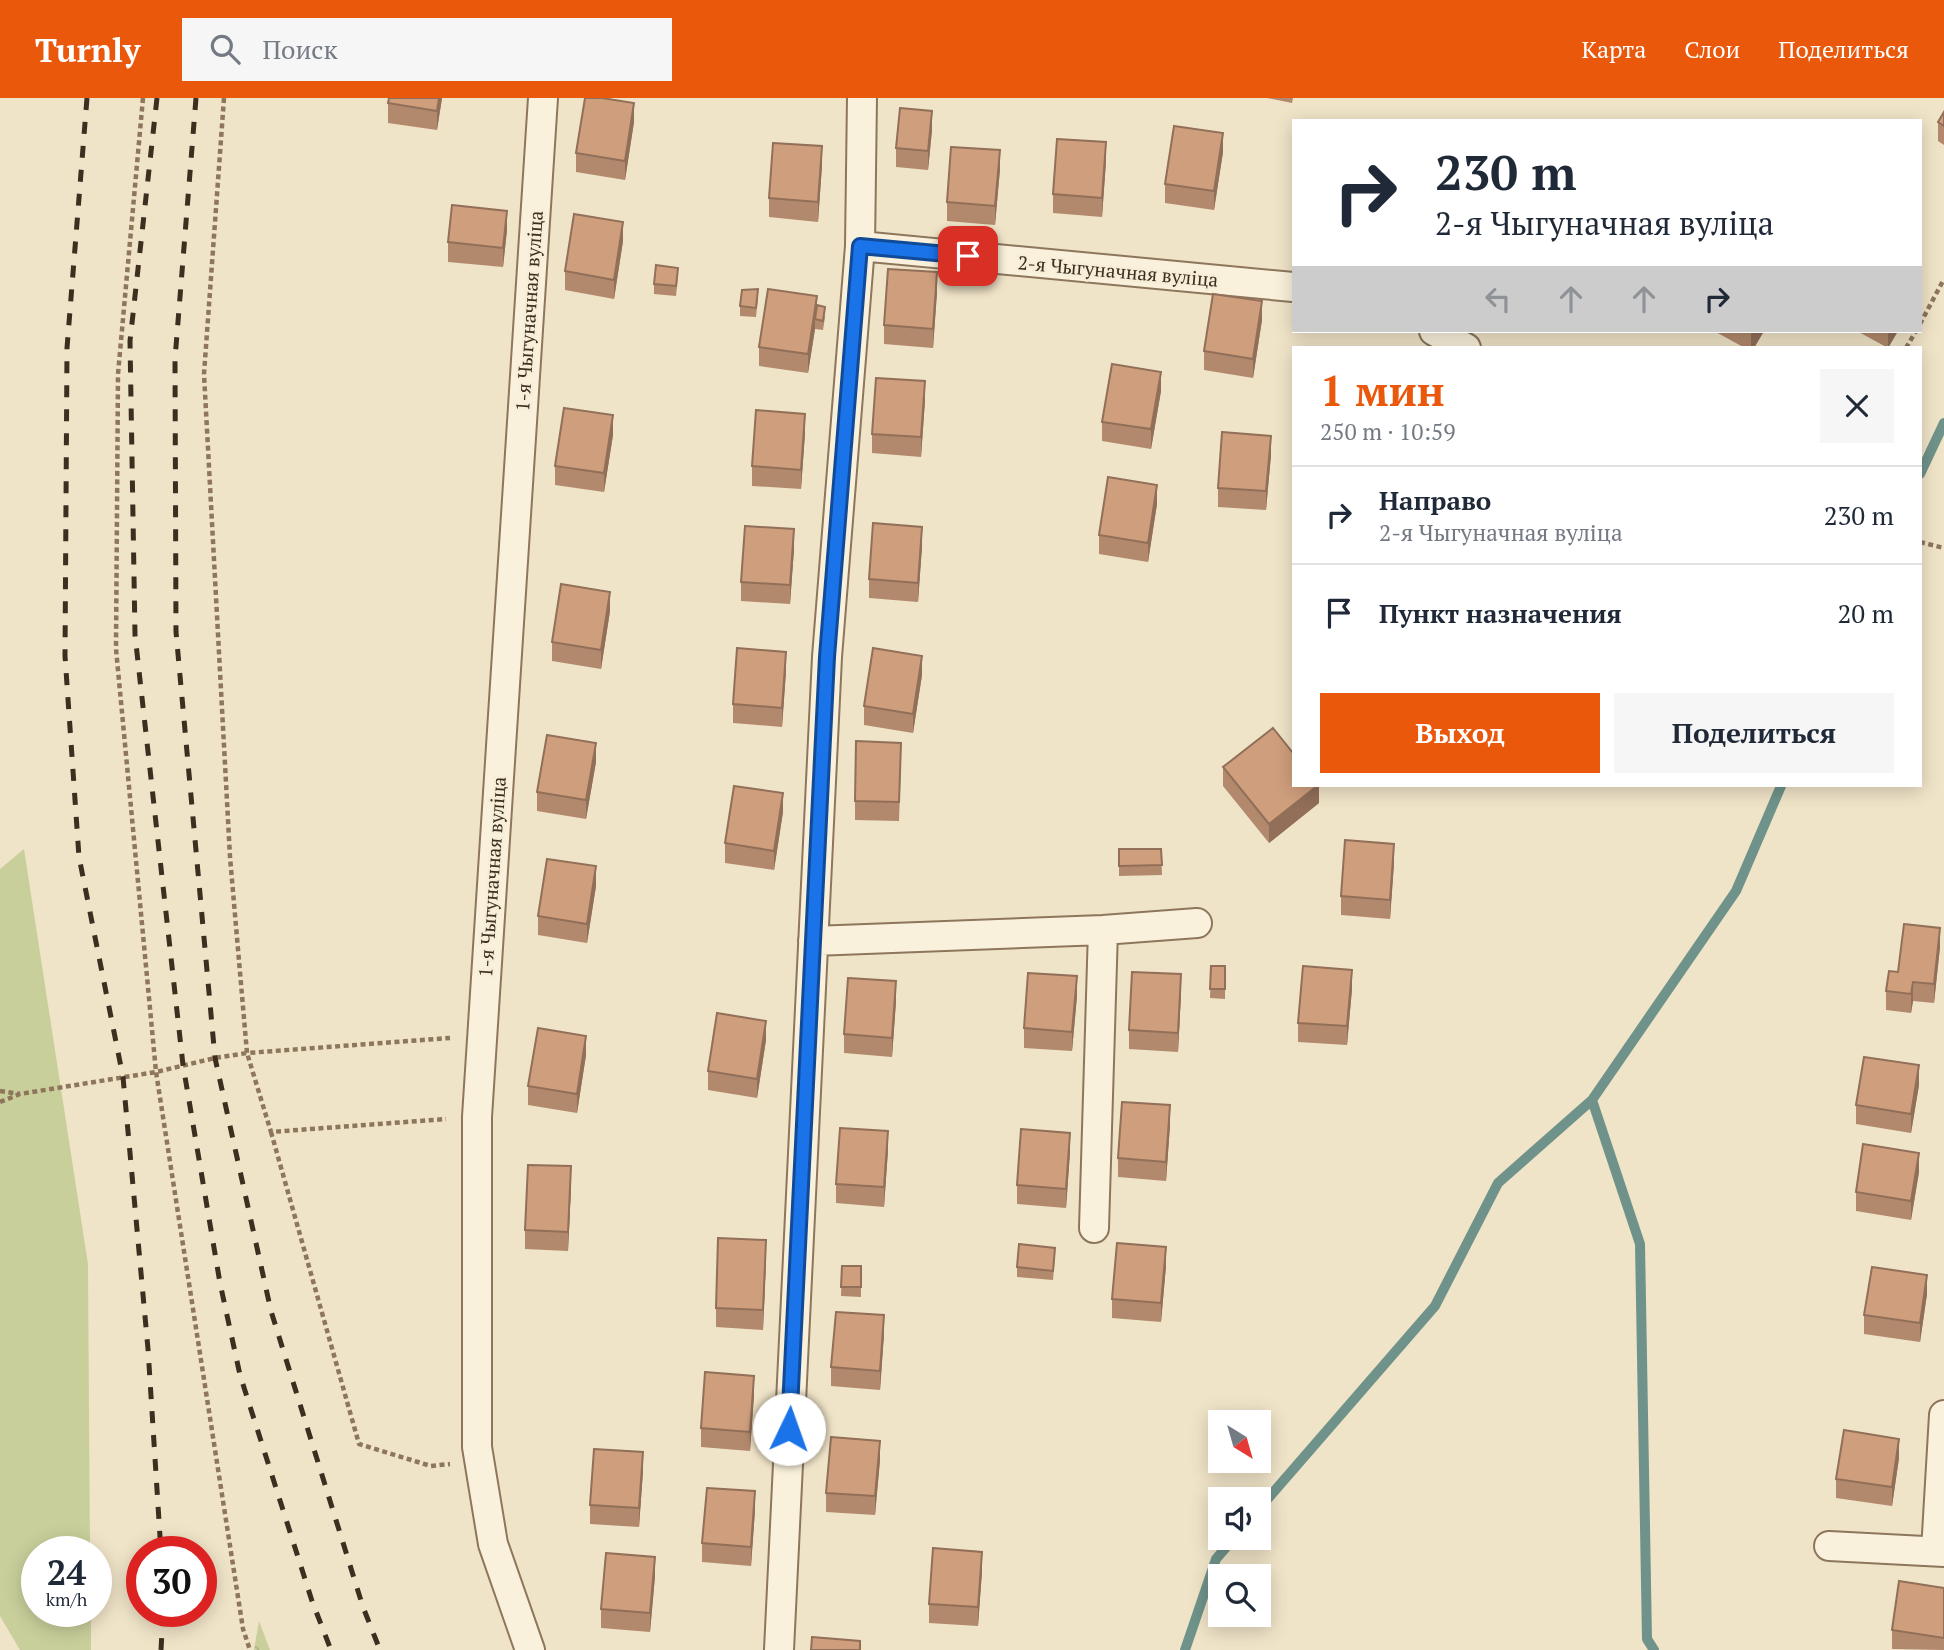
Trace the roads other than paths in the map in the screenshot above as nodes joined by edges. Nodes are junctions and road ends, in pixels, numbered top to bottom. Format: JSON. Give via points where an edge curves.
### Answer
{"nodes":[{"id":1,"x":543,"y":98,"type":"edge"},
{"id":2,"x":862,"y":98,"type":"edge"},
{"id":3,"x":860,"y":246,"type":"junction"},
{"id":4,"x":1292,"y":287,"type":"edge"},
{"id":5,"x":1438,"y":333,"type":"edge"},
{"id":6,"x":1462,"y":346,"type":"edge"},
{"id":7,"x":1197,"y":923,"type":"dead end"},
{"id":8,"x":1103,"y":930,"type":"junction"},
{"id":9,"x":813,"y":941,"type":"junction"},
{"id":10,"x":1094,"y":1228,"type":"dead end"},
{"id":11,"x":1944,"y":1415,"type":"edge"},
{"id":12,"x":1829,"y":1546,"type":"dead end"},
{"id":13,"x":1940,"y":1552,"type":"edge"},
{"id":14,"x":530,"y":1650,"type":"edge"},
{"id":15,"x":779,"y":1650,"type":"edge"}],
"edges":[{"from":1,"to":14,"type":"street","name":"1-я Чыгуначная вуліца","via":[[477,1116],[477,1447],[493,1544]]},
{"from":2,"to":3,"type":"street"},
{"from":3,"to":4,"type":"street","name":"2-я Чыгуначная вуліца"},
{"from":3,"to":9,"type":"street","via":[[827,657]]},
{"from":5,"to":6,"type":"street"},
{"from":7,"to":8,"type":"street"},
{"from":8,"to":9,"type":"street"},
{"from":8,"to":10,"type":"street"},
{"from":9,"to":15,"type":"street"},
{"from":11,"to":13,"type":"street"},
{"from":12,"to":13,"type":"street"}]}
